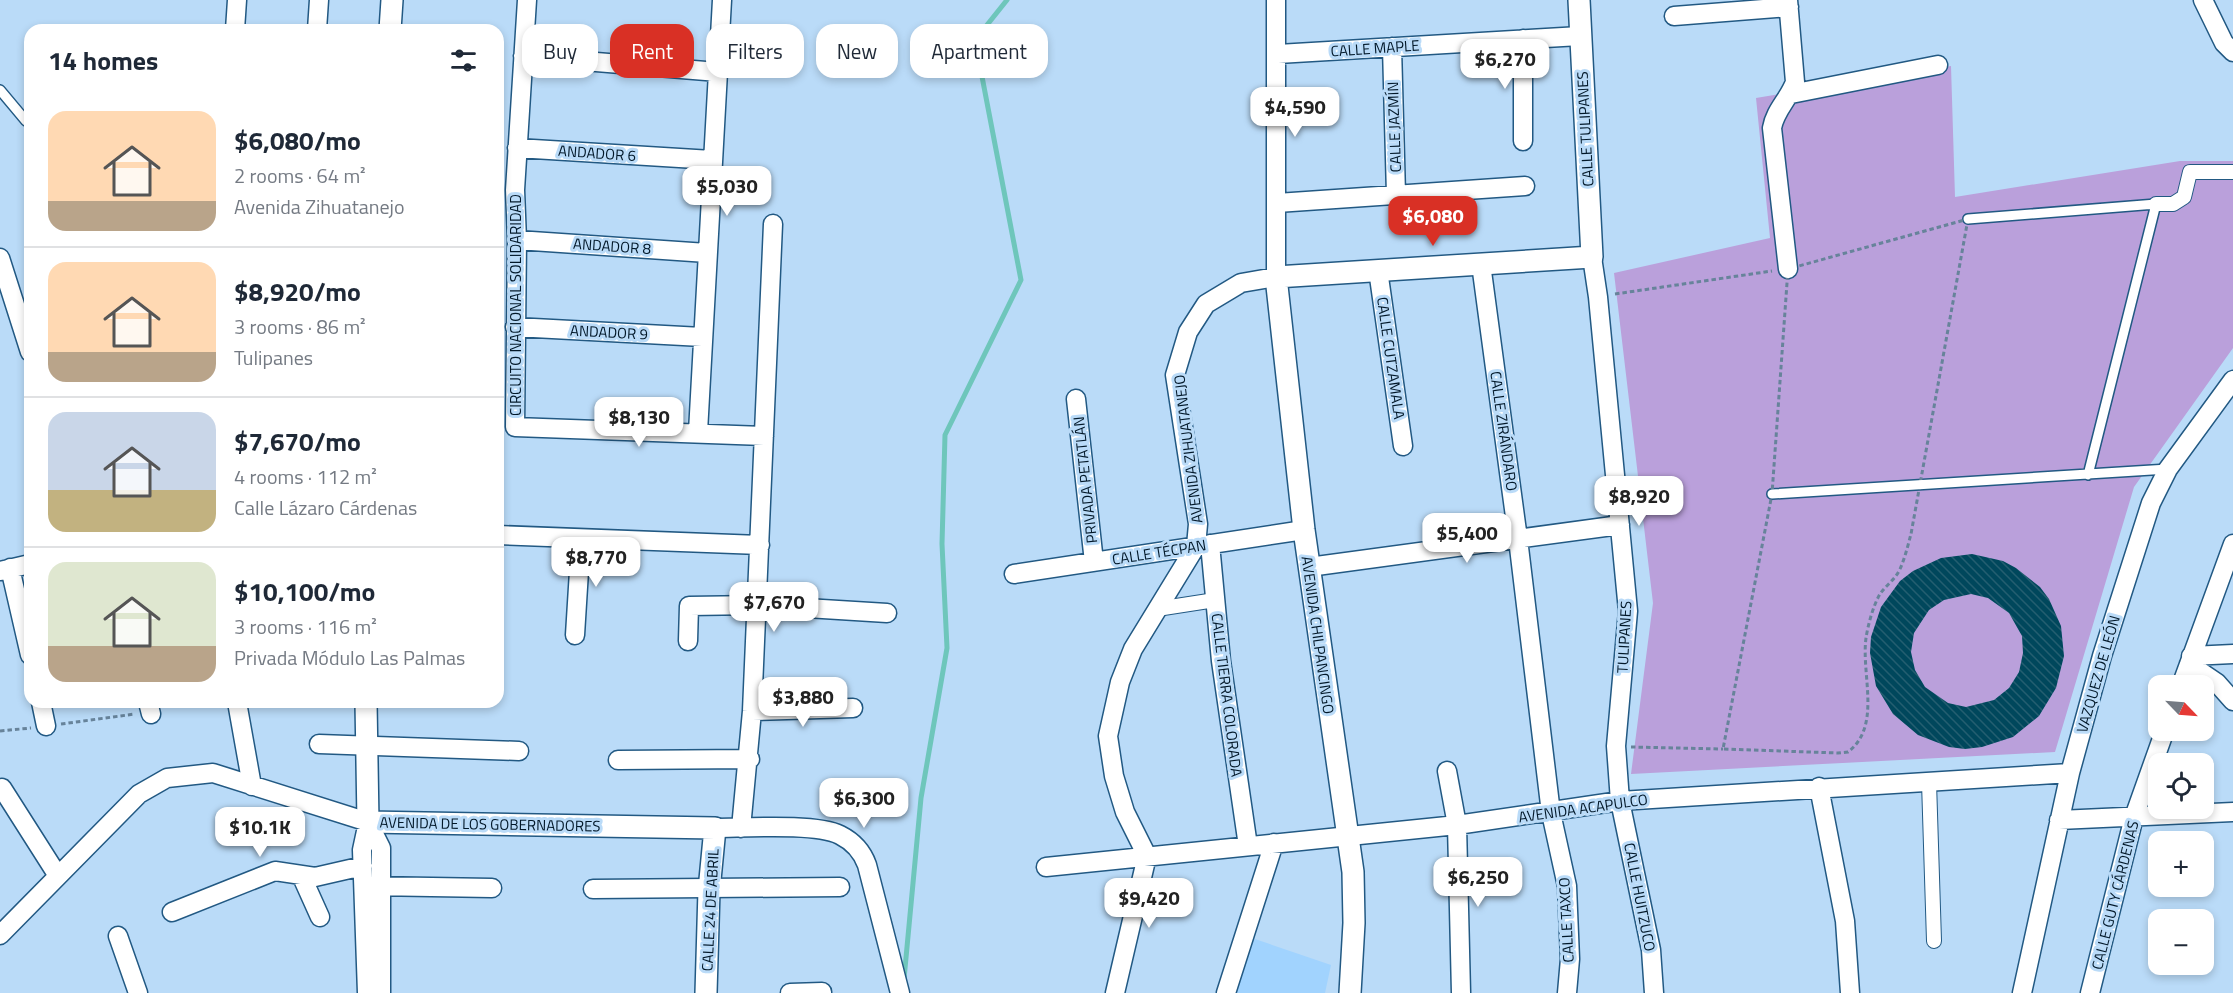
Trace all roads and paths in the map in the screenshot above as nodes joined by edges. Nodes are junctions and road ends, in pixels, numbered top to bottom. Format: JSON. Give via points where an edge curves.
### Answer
{"nodes":[{"id":1,"x":237,"y":0,"type":"edge"},
{"id":2,"x":319,"y":0,"type":"edge"},
{"id":3,"x":392,"y":0,"type":"edge"},
{"id":4,"x":527,"y":0,"type":"edge"},
{"id":5,"x":722,"y":0,"type":"edge"},
{"id":6,"x":1276,"y":0,"type":"edge"},
{"id":7,"x":1579,"y":0,"type":"edge"},
{"id":8,"x":2204,"y":0,"type":"edge"},
{"id":9,"x":1788,"y":3,"type":"edge"},
{"id":10,"x":1674,"y":16,"type":"dead end"},
{"id":11,"x":235,"y":24,"type":"edge"},
{"id":12,"x":317,"y":24,"type":"edge"},
{"id":13,"x":390,"y":24,"type":"edge"},
{"id":14,"x":525,"y":24,"type":"edge"},
{"id":15,"x":721,"y":24,"type":"edge"},
{"id":16,"x":1580,"y":36,"type":"junction"},
{"id":17,"x":1523,"y":39,"type":"junction"},
{"id":18,"x":1392,"y":47,"type":"junction"},
{"id":19,"x":2233,"y":52,"type":"edge"},
{"id":20,"x":1278,"y":54,"type":"junction"},
{"id":21,"x":598,"y":62,"type":"edge"},
{"id":22,"x":1938,"y":65,"type":"dead end"},
{"id":23,"x":522,"y":71,"type":"edge"},
{"id":24,"x":706,"y":71,"type":"edge"},
{"id":25,"x":718,"y":78,"type":"edge"},
{"id":26,"x":0,"y":90,"type":"edge"},
{"id":27,"x":1791,"y":94,"type":"junction"},
{"id":28,"x":24,"y":119,"type":"edge"},
{"id":29,"x":1523,"y":141,"type":"dead end"},
{"id":30,"x":517,"y":148,"type":"junction"},
{"id":31,"x":712,"y":160,"type":"junction"},
{"id":32,"x":2233,"y":172,"type":"edge"},
{"id":33,"x":1525,"y":186,"type":"dead end"},
{"id":34,"x":507,"y":190,"type":"edge"},
{"id":35,"x":1396,"y":195,"type":"junction"},
{"id":36,"x":1277,"y":203,"type":"junction"},
{"id":37,"x":2156,"y":204,"type":"junction"},
{"id":38,"x":1968,"y":219,"type":"dead end"},
{"id":39,"x":772,"y":224,"type":"dead end"},
{"id":40,"x":517,"y":240,"type":"junction"},
{"id":41,"x":707,"y":253,"type":"junction"},
{"id":42,"x":1592,"y":257,"type":"junction"},
{"id":43,"x":0,"y":258,"type":"edge"},
{"id":44,"x":1481,"y":264,"type":"junction"},
{"id":45,"x":1788,"y":268,"type":"joint"},
{"id":46,"x":1378,"y":270,"type":"junction"},
{"id":47,"x":1276,"y":277,"type":"junction"},
{"id":48,"x":1599,"y":297,"type":"junction"},
{"id":49,"x":515,"y":327,"type":"junction"},
{"id":50,"x":24,"y":333,"type":"edge"},
{"id":51,"x":702,"y":337,"type":"junction"},
{"id":52,"x":2233,"y":380,"type":"edge"},
{"id":53,"x":1076,"y":399,"type":"dead end"},
{"id":54,"x":2225,"y":401,"type":"edge"},
{"id":55,"x":698,"y":432,"type":"junction"},
{"id":56,"x":764,"y":436,"type":"junction"},
{"id":57,"x":1403,"y":446,"type":"dead end"},
{"id":58,"x":2169,"y":469,"type":"junction"},
{"id":59,"x":2088,"y":475,"type":"junction"},
{"id":60,"x":1772,"y":494,"type":"dead end"},
{"id":61,"x":1620,"y":525,"type":"junction"},
{"id":62,"x":1304,"y":530,"type":"junction"},
{"id":63,"x":504,"y":535,"type":"edge"},
{"id":64,"x":581,"y":539,"type":"junction"},
{"id":65,"x":1518,"y":539,"type":"junction"},
{"id":66,"x":2233,"y":544,"type":"edge"},
{"id":67,"x":760,"y":545,"type":"junction"},
{"id":68,"x":1203,"y":545,"type":"junction"},
{"id":69,"x":1094,"y":561,"type":"junction"},
{"id":70,"x":24,"y":565,"type":"edge"},
{"id":71,"x":1309,"y":567,"type":"junction"},
{"id":72,"x":5,"y":570,"type":"edge"},
{"id":73,"x":1014,"y":573,"type":"dead end"},
{"id":74,"x":1215,"y":600,"type":"junction"},
{"id":75,"x":757,"y":605,"type":"junction"},
{"id":76,"x":1157,"y":609,"type":"junction"},
{"id":77,"x":887,"y":612,"type":"dead end"},
{"id":78,"x":24,"y":635,"type":"edge"},
{"id":79,"x":574,"y":635,"type":"dead end"},
{"id":80,"x":688,"y":641,"type":"dead end"},
{"id":81,"x":2233,"y":654,"type":"edge"},
{"id":82,"x":2190,"y":660,"type":"junction"},
{"id":83,"x":2185,"y":675,"type":"edge"},
{"id":84,"x":2233,"y":701,"type":"edge"},
{"id":85,"x":42,"y":708,"type":"edge"},
{"id":86,"x":150,"y":708,"type":"edge"},
{"id":87,"x":238,"y":708,"type":"edge"},
{"id":88,"x":366,"y":708,"type":"edge"},
{"id":89,"x":853,"y":708,"type":"dead end"},
{"id":90,"x":752,"y":711,"type":"junction"},
{"id":91,"x":46,"y":726,"type":"junction"},
{"id":92,"x":0,"y":731,"type":"edge"},
{"id":93,"x":2161,"y":741,"type":"edge"},
{"id":94,"x":319,"y":744,"type":"dead end"},
{"id":95,"x":365,"y":746,"type":"junction"},
{"id":96,"x":1616,"y":746,"type":"junction"},
{"id":97,"x":1723,"y":749,"type":"dead end"},
{"id":98,"x":519,"y":751,"type":"dead end"},
{"id":99,"x":750,"y":759,"type":"junction"},
{"id":100,"x":618,"y":760,"type":"dead end"},
{"id":101,"x":1447,"y":771,"type":"dead end"},
{"id":102,"x":2070,"y":773,"type":"junction"},
{"id":103,"x":1929,"y":782,"type":"junction"},
{"id":104,"x":252,"y":786,"type":"junction"},
{"id":105,"x":2,"y":788,"type":"dead end"},
{"id":106,"x":1819,"y":788,"type":"junction"},
{"id":107,"x":1620,"y":801,"type":"junction"},
{"id":108,"x":2233,"y":812,"type":"edge"},
{"id":109,"x":1551,"y":813,"type":"junction"},
{"id":110,"x":2134,"y":817,"type":"junction"},
{"id":111,"x":2059,"y":820,"type":"junction"},
{"id":112,"x":368,"y":822,"type":"junction"},
{"id":113,"x":1456,"y":825,"type":"junction"},
{"id":114,"x":715,"y":828,"type":"junction"},
{"id":115,"x":741,"y":828,"type":"junction"},
{"id":116,"x":1346,"y":835,"type":"junction"},
{"id":117,"x":1274,"y":843,"type":"junction"},
{"id":118,"x":1248,"y":846,"type":"junction"},
{"id":119,"x":1147,"y":856,"type":"junction"},
{"id":120,"x":363,"y":866,"type":"junction"},
{"id":121,"x":1046,"y":867,"type":"dead end"},
{"id":122,"x":58,"y":876,"type":"junction"},
{"id":123,"x":302,"y":877,"type":"junction"},
{"id":124,"x":373,"y":886,"type":"junction"},
{"id":125,"x":840,"y":887,"type":"dead end"},
{"id":126,"x":492,"y":888,"type":"dead end"},
{"id":127,"x":593,"y":889,"type":"dead end"},
{"id":128,"x":709,"y":890,"type":"junction"},
{"id":129,"x":172,"y":912,"type":"dead end"},
{"id":130,"x":320,"y":917,"type":"dead end"},
{"id":131,"x":0,"y":935,"type":"edge"},
{"id":132,"x":118,"y":936,"type":"dead end"},
{"id":133,"x":1934,"y":941,"type":"dead end"},
{"id":134,"x":898,"y":985,"type":"edge"},
{"id":135,"x":822,"y":992,"type":"edge"},
{"id":136,"x":138,"y":993,"type":"edge"},
{"id":137,"x":367,"y":993,"type":"edge"},
{"id":138,"x":381,"y":993,"type":"edge"},
{"id":139,"x":706,"y":993,"type":"edge"},
{"id":140,"x":790,"y":993,"type":"edge"},
{"id":141,"x":1115,"y":993,"type":"edge"},
{"id":142,"x":1226,"y":993,"type":"edge"},
{"id":143,"x":1350,"y":993,"type":"edge"},
{"id":144,"x":1461,"y":993,"type":"edge"},
{"id":145,"x":1567,"y":993,"type":"edge"},
{"id":146,"x":1654,"y":993,"type":"edge"},
{"id":147,"x":1850,"y":993,"type":"edge"},
{"id":148,"x":2022,"y":993,"type":"edge"},
{"id":149,"x":2090,"y":993,"type":"edge"}],
"edges":[{"from":1,"to":11,"type":"street"},
{"from":2,"to":12,"type":"street"},
{"from":3,"to":13,"type":"street"},
{"from":4,"to":14,"type":"street","name":"CIRCUITO NACIONAL SOLIDARIDAD"},
{"from":5,"to":15,"type":"street"},
{"from":6,"to":20,"type":"street"},
{"from":7,"to":16,"type":"street","name":"CALLE TULIPANES"},
{"from":8,"to":19,"type":"street","via":[[2223,43]]},
{"from":9,"to":10,"type":"street"},
{"from":9,"to":27,"type":"street","via":[[1795,82]]},
{"from":16,"to":17,"type":"street","name":"CALLE MAPLE"},
{"from":16,"to":42,"type":"street","name":"CALLE TULIPANES"},
{"from":17,"to":18,"type":"street","name":"CALLE MAPLE"},
{"from":17,"to":29,"type":"street"},
{"from":18,"to":20,"type":"street","name":"CALLE MAPLE"},
{"from":18,"to":35,"type":"street","name":"CALLE JAZMÍN"},
{"from":20,"to":36,"type":"street"},
{"from":21,"to":24,"type":"street"},
{"from":22,"to":27,"type":"street"},
{"from":23,"to":30,"type":"street","name":"CIRCUITO NACIONAL SOLIDARIDAD"},
{"from":25,"to":31,"type":"street"},
{"from":26,"to":28,"type":"lane"},
{"from":27,"to":45,"type":"street","via":[[1774,117],[1772,128]]},
{"from":30,"to":31,"type":"street","name":"ANDADOR 6"},
{"from":30,"to":34,"type":"street","name":"CIRCUITO NACIONAL SOLIDARIDAD"},
{"from":31,"to":41,"type":"street"},
{"from":32,"to":37,"type":"street","via":[[2190,172],[2184,197],[2173,204]]},
{"from":33,"to":35,"type":"street"},
{"from":34,"to":40,"type":"street","name":"CIRCUITO NACIONAL SOLIDARIDAD"},
{"from":35,"to":36,"type":"street","name":"CALLE JAZMÍN"},
{"from":36,"to":47,"type":"street"},
{"from":37,"to":38,"type":"lane"},
{"from":37,"to":59,"type":"lane"},
{"from":39,"to":56,"type":"street"},
{"from":40,"to":41,"type":"street","name":"ANDADOR 8"},
{"from":40,"to":49,"type":"street","name":"CIRCUITO NACIONAL SOLIDARIDAD"},
{"from":41,"to":51,"type":"street"},
{"from":42,"to":44,"type":"street","name":"AVENIDA ZIHUATANEJO"},
{"from":42,"to":48,"type":"street","name":"TULIPANES"},
{"from":43,"to":50,"type":"street"},
{"from":44,"to":46,"type":"street","name":"AVENIDA ZIHUATANEJO"},
{"from":44,"to":65,"type":"street","name":"CALLE ZIRÁNDARO"},
{"from":45,"to":48,"type":"path"},
{"from":46,"to":47,"type":"street","name":"AVENIDA ZIHUATANEJO"},
{"from":46,"to":57,"type":"street","name":"CALLE CUTZAMALA"},
{"from":47,"to":62,"type":"street","name":"AVENIDA CHILPANCINGO"},
{"from":47,"to":68,"type":"street","name":"AVENIDA ZIHUATANEJO","via":[[1241,283],[1206,304],[1188,332],[1176,375]]},
{"from":48,"to":61,"type":"street","name":"TULIPANES"},
{"from":49,"to":51,"type":"street","name":"ANDADOR 9"},
{"from":49,"to":55,"type":"street","name":"CIRCUITO NACIONAL SOLIDARIDAD","via":[[515,427]]},
{"from":51,"to":55,"type":"street"},
{"from":52,"to":54,"type":"street","name":"VAZQUEZ DE LEÓN"},
{"from":53,"to":69,"type":"street","name":"PRIVADA PETATLÁN"},
{"from":54,"to":58,"type":"street","name":"VAZQUEZ DE LEÓN"},
{"from":55,"to":56,"type":"street","name":"CIRCUITO NACIONAL SOLIDARIDAD"},
{"from":56,"to":67,"type":"street"},
{"from":58,"to":59,"type":"lane"},
{"from":58,"to":102,"type":"street","name":"VAZQUEZ DE LEÓN","via":[[2151,503]]},
{"from":59,"to":60,"type":"lane"},
{"from":61,"to":65,"type":"street"},
{"from":61,"to":96,"type":"street","name":"TULIPANES","via":[[1628,611]]},
{"from":62,"to":68,"type":"street","name":"CALLE TÉCPAN"},
{"from":62,"to":71,"type":"street","name":"AVENIDA CHILPANCINGO"},
{"from":63,"to":64,"type":"street"},
{"from":64,"to":67,"type":"street"},
{"from":64,"to":79,"type":"street"},
{"from":65,"to":71,"type":"street"},
{"from":65,"to":109,"type":"street","name":"CALLE ZIRÁNDARO"},
{"from":66,"to":82,"type":"street"},
{"from":67,"to":75,"type":"street"},
{"from":68,"to":69,"type":"street","name":"CALLE TÉCPAN"},
{"from":68,"to":74,"type":"street","name":"CALLE TIERRA COLORADA"},
{"from":68,"to":76,"type":"street"},
{"from":69,"to":73,"type":"street","name":"CALLE TÉCPAN"},
{"from":70,"to":72,"type":"street"},
{"from":71,"to":116,"type":"street","name":"AVENIDA CHILPANCINGO"},
{"from":72,"to":78,"type":"street"},
{"from":74,"to":76,"type":"street"},
{"from":74,"to":118,"type":"street","name":"CALLE TIERRA COLORADA"},
{"from":75,"to":77,"type":"street"},
{"from":75,"to":80,"type":"street","via":[[689,606]]},
{"from":75,"to":90,"type":"street"},
{"from":76,"to":119,"type":"street","via":[[1119,682],[1108,736],[1113,776],[1125,812]]},
{"from":81,"to":82,"type":"street"},
{"from":82,"to":83,"type":"street"},
{"from":82,"to":84,"type":"street"},
{"from":85,"to":91,"type":"street"},
{"from":86,"to":91,"type":"path"},
{"from":87,"to":104,"type":"street"},
{"from":88,"to":95,"type":"street"},
{"from":89,"to":90,"type":"street"},
{"from":90,"to":99,"type":"street"},
{"from":91,"to":92,"type":"path"},
{"from":93,"to":110,"type":"street","name":"CALLE GUTY CÁRDENAS"},
{"from":94,"to":95,"type":"street"},
{"from":95,"to":98,"type":"street"},
{"from":95,"to":112,"type":"street"},
{"from":96,"to":97,"type":"path"},
{"from":96,"to":107,"type":"street","name":"TULIPANES"},
{"from":99,"to":100,"type":"street"},
{"from":99,"to":115,"type":"street"},
{"from":101,"to":113,"type":"street"},
{"from":102,"to":103,"type":"street","name":"AVENIDA ACAPULCO"},
{"from":102,"to":111,"type":"street","name":"VAZQUEZ DE LEÓN"},
{"from":103,"to":106,"type":"street","name":"AVENIDA ACAPULCO"},
{"from":103,"to":133,"type":"street"},
{"from":104,"to":112,"type":"street","name":"AVENIDA DE LOS GOBERNADORES"},
{"from":104,"to":122,"type":"street","name":"AVENIDA DE LOS GOBERNADORES","via":[[213,773],[167,778],[139,794]]},
{"from":105,"to":122,"type":"street"},
{"from":106,"to":107,"type":"street","name":"AVENIDA ACAPULCO"},
{"from":106,"to":147,"type":"street","via":[[1845,921]]},
{"from":107,"to":109,"type":"street","name":"AVENIDA ACAPULCO"},
{"from":107,"to":146,"type":"street","name":"CALLE HUITZUCO","via":[[1652,950]]},
{"from":108,"to":110,"type":"street"},
{"from":109,"to":113,"type":"street","name":"AVENIDA ACAPULCO"},
{"from":109,"to":145,"type":"street","name":"CALLE TAXCO","via":[[1567,886]]},
{"from":110,"to":111,"type":"street"},
{"from":110,"to":149,"type":"street","name":"CALLE GUTY CÁRDENAS"},
{"from":111,"to":148,"type":"street","name":"VAZQUEZ DE LEÓN"},
{"from":112,"to":114,"type":"street","name":"AVENIDA DE LOS GOBERNADORES"},
{"from":112,"to":120,"type":"street"},
{"from":112,"to":124,"type":"street","via":[[381,848]]},
{"from":113,"to":116,"type":"street","name":"AVENIDA ACAPULCO"},
{"from":113,"to":144,"type":"street"},
{"from":114,"to":115,"type":"street","name":"AVENIDA DE LOS GOBERNADORES"},
{"from":114,"to":128,"type":"street","name":"CALLE 24 DE ABRIL"},
{"from":115,"to":134,"type":"street","name":"AVENIDA DE LOS GOBERNADORES","via":[[825,830],[853,842],[867,865]]},
{"from":116,"to":117,"type":"street","name":"AVENIDA ACAPULCO"},
{"from":116,"to":143,"type":"street","name":"AVENIDA CHILPANCINGO","via":[[1353,872]]},
{"from":117,"to":118,"type":"street","name":"AVENIDA ACAPULCO"},
{"from":117,"to":142,"type":"street"},
{"from":118,"to":119,"type":"street","name":"AVENIDA ACAPULCO"},
{"from":119,"to":121,"type":"street","name":"AVENIDA ACAPULCO"},
{"from":119,"to":141,"type":"street"},
{"from":120,"to":123,"type":"street"},
{"from":120,"to":124,"type":"street"},
{"from":122,"to":131,"type":"street","name":"AVENIDA DE LOS GOBERNADORES"},
{"from":123,"to":129,"type":"street","via":[[275,871]]},
{"from":123,"to":130,"type":"street"},
{"from":124,"to":126,"type":"street"},
{"from":124,"to":137,"type":"street"},
{"from":124,"to":138,"type":"street"},
{"from":125,"to":128,"type":"street"},
{"from":127,"to":128,"type":"street"},
{"from":128,"to":139,"type":"street","name":"CALLE 24 DE ABRIL"},
{"from":132,"to":136,"type":"street"},
{"from":135,"to":140,"type":"street"}]}
